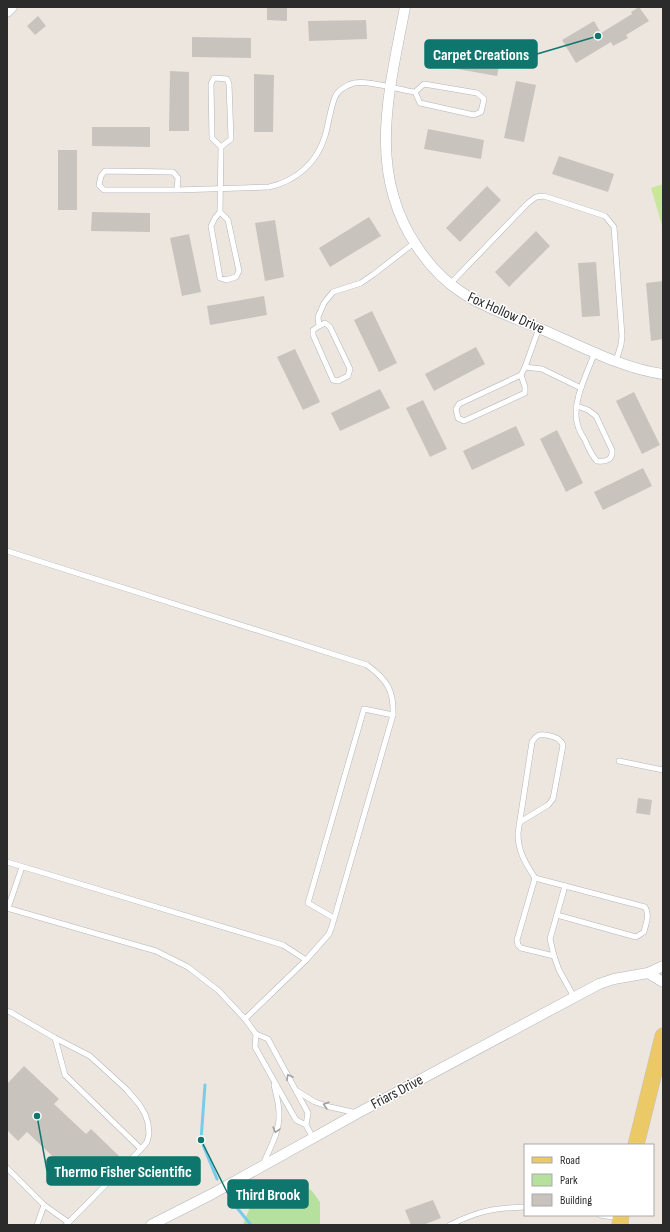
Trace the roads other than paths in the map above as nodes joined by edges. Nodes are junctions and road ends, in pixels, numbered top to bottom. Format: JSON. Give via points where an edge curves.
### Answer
{"nodes":[{"id":1,"x":12,"y":7,"type":"edge"},
{"id":2,"x":405,"y":7,"type":"edge"},
{"id":3,"x":7,"y":12,"type":"edge"},
{"id":4,"x":390,"y":88,"type":"junction"},
{"id":5,"x":415,"y":92,"type":"junction"},
{"id":6,"x":221,"y":147,"type":"junction"},
{"id":7,"x":220,"y":188,"type":"junction"},
{"id":8,"x":177,"y":190,"type":"junction"},
{"id":9,"x":220,"y":212,"type":"junction"},
{"id":10,"x":414,"y":243,"type":"junction"},
{"id":11,"x":450,"y":284,"type":"junction"},
{"id":12,"x":319,"y":326,"type":"junction"},
{"id":13,"x":539,"y":328,"type":"junction"},
{"id":14,"x":595,"y":352,"type":"junction"},
{"id":15,"x":616,"y":362,"type":"junction"},
{"id":16,"x":525,"y":367,"type":"junction"},
{"id":17,"x":663,"y":374,"type":"edge"},
{"id":18,"x":521,"y":375,"type":"junction"},
{"id":19,"x":581,"y":388,"type":"junction"},
{"id":20,"x":577,"y":406,"type":"junction"},
{"id":21,"x":7,"y":551,"type":"edge"},
{"id":22,"x":393,"y":715,"type":"junction"},
{"id":23,"x":619,"y":761,"type":"dead end"},
{"id":24,"x":663,"y":770,"type":"edge"},
{"id":25,"x":520,"y":822,"type":"junction"},
{"id":26,"x":7,"y":862,"type":"edge"},
{"id":27,"x":22,"y":867,"type":"junction"},
{"id":28,"x":535,"y":878,"type":"junction"},
{"id":29,"x":565,"y":886,"type":"junction"},
{"id":30,"x":8,"y":908,"type":"edge"},
{"id":31,"x":557,"y":915,"type":"junction"},
{"id":32,"x":334,"y":918,"type":"junction"},
{"id":33,"x":554,"y":956,"type":"junction"},
{"id":34,"x":306,"y":960,"type":"junction"},
{"id":35,"x":663,"y":966,"type":"edge"},
{"id":36,"x":648,"y":973,"type":"junction"},
{"id":37,"x":663,"y":982,"type":"edge"},
{"id":38,"x":574,"y":997,"type":"junction"},
{"id":39,"x":7,"y":1011,"type":"edge"},
{"id":40,"x":246,"y":1019,"type":"junction"},
{"id":41,"x":256,"y":1034,"type":"junction"},
{"id":42,"x":663,"y":1036,"type":"edge"},
{"id":43,"x":55,"y":1038,"type":"junction"},
{"id":44,"x":272,"y":1078,"type":"junction"},
{"id":45,"x":296,"y":1091,"type":"junction"},
{"id":46,"x":358,"y":1113,"type":"junction"},
{"id":47,"x":306,"y":1125,"type":"junction"},
{"id":48,"x":312,"y":1138,"type":"junction"},
{"id":49,"x":636,"y":1144,"type":"edge"},
{"id":50,"x":141,"y":1149,"type":"junction"},
{"id":51,"x":263,"y":1165,"type":"junction"},
{"id":52,"x":7,"y":1168,"type":"edge"},
{"id":53,"x":44,"y":1205,"type":"junction"},
{"id":54,"x":524,"y":1207,"type":"edge"},
{"id":55,"x":605,"y":1216,"type":"edge"},
{"id":56,"x":621,"y":1219,"type":"edge"},
{"id":57,"x":67,"y":1224,"type":"edge"},
{"id":58,"x":37,"y":1225,"type":"edge"},
{"id":59,"x":151,"y":1225,"type":"edge"},
{"id":60,"x":450,"y":1225,"type":"edge"}],
"edges":[{"from":1,"to":3,"type":"street"},
{"from":2,"to":4,"type":"street","name":"Fox Hollow Drive"},
{"from":4,"to":5,"type":"lane"},
{"from":4,"to":7,"type":"lane","via":[[355,83],[345,86],[335,96],[325,138],[306,168],[294,177],[282,184],[269,187]]},
{"from":4,"to":10,"type":"street","name":"Fox Hollow Drive","via":[[386,128],[388,177],[398,213]]},
{"from":5,"to":5,"type":"lane","via":[[424,84],[477,93],[484,99],[481,112],[474,115],[420,103]]},
{"from":6,"to":6,"type":"lane","via":[[212,138],[211,84],[214,78],[227,79],[229,84],[230,138]]},
{"from":6,"to":7,"type":"lane"},
{"from":7,"to":8,"type":"lane"},
{"from":7,"to":9,"type":"lane"},
{"from":8,"to":8,"type":"lane","via":[[178,178],[173,172],[105,171],[100,176],[99,185],[104,190]]},
{"from":9,"to":9,"type":"lane","via":[[211,226],[220,278],[226,280],[236,277],[239,271],[228,220]]},
{"from":10,"to":11,"type":"street","name":"Fox Hollow Drive"},
{"from":10,"to":12,"type":"lane","via":[[361,283],[333,292],[324,303],[318,317]]},
{"from":11,"to":13,"type":"street","name":"Fox Hollow Drive","via":[[486,306]]},
{"from":11,"to":15,"type":"lane","via":[[536,197],[544,196],[605,216],[614,227],[622,336]]},
{"from":12,"to":12,"type":"lane","via":[[313,330],[313,335],[333,380],[338,381],[348,376],[350,369],[330,327],[325,323]]},
{"from":13,"to":14,"type":"street","name":"Fox Hollow Drive"},
{"from":13,"to":16,"type":"lane"},
{"from":14,"to":15,"type":"street","name":"Fox Hollow Drive"},
{"from":14,"to":19,"type":"lane"},
{"from":15,"to":17,"type":"street","name":"Fox Hollow Drive"},
{"from":16,"to":18,"type":"lane"},
{"from":16,"to":19,"type":"lane","via":[[542,370]]},
{"from":18,"to":18,"type":"lane","via":[[459,404],[456,410],[458,418],[464,421],[525,393]]},
{"from":19,"to":20,"type":"lane"},
{"from":20,"to":20,"type":"lane","via":[[578,426],[593,456],[597,461],[604,462],[609,459],[612,450],[596,416]]},
{"from":21,"to":22,"type":"lane","via":[[367,665],[388,684],[394,701]]},
{"from":22,"to":32,"type":"lane"},
{"from":22,"to":32,"type":"lane","via":[[364,709],[308,903]]},
{"from":23,"to":24,"type":"lane"},
{"from":25,"to":25,"type":"lane","via":[[532,742],[540,735],[558,738],[563,745],[553,799]]},
{"from":25,"to":28,"type":"lane","via":[[520,852]]},
{"from":26,"to":27,"type":"lane"},
{"from":27,"to":30,"type":"lane"},
{"from":27,"to":34,"type":"lane","via":[[283,944]]},
{"from":28,"to":29,"type":"lane"},
{"from":28,"to":33,"type":"lane","via":[[517,940],[522,948]]},
{"from":29,"to":31,"type":"lane"},
{"from":29,"to":31,"type":"lane","via":[[645,907],[648,916],[644,932],[636,937]]},
{"from":30,"to":40,"type":"lane","via":[[156,951],[188,967],[219,992]]},
{"from":31,"to":33,"type":"lane","via":[[550,939]]},
{"from":32,"to":34,"type":"lane","via":[[329,934]]},
{"from":33,"to":38,"type":"lane"},
{"from":34,"to":40,"type":"lane"},
{"from":35,"to":36,"type":"street","name":"Friars Drive"},
{"from":36,"to":37,"type":"street"},
{"from":36,"to":38,"type":"street","name":"Friars Drive","via":[[614,979]]},
{"from":38,"to":46,"type":"street","name":"Friars Drive"},
{"from":39,"to":43,"type":"lane"},
{"from":40,"to":41,"type":"lane"},
{"from":41,"to":44,"type":"lane","via":[[255,1047]]},
{"from":45,"to":41,"type":"lane","one_way":true,"via":[[268,1039]]},
{"from":42,"to":49,"type":"main road"},
{"from":43,"to":50,"type":"lane","via":[[65,1075]]},
{"from":43,"to":50,"type":"lane","via":[[90,1056],[139,1104],[148,1123],[149,1134]]},
{"from":44,"to":47,"type":"lane","via":[[296,1120]]},
{"from":44,"to":51,"type":"lane","one_way":true,"via":[[280,1113]]},
{"from":46,"to":45,"type":"lane","one_way":true,"via":[[315,1102]]},
{"from":45,"to":47,"type":"lane","via":[[308,1113]]},
{"from":46,"to":48,"type":"street","name":"Friars Drive"},
{"from":47,"to":48,"type":"lane"},
{"from":48,"to":51,"type":"street","name":"Friars Drive"},
{"from":50,"to":57,"type":"lane"},
{"from":51,"to":59,"type":"street","name":"Friars Drive"},
{"from":52,"to":53,"type":"lane"},
{"from":53,"to":57,"type":"lane"},
{"from":53,"to":58,"type":"lane"},
{"from":54,"to":60,"type":"lane","via":[[487,1210]]},
{"from":55,"to":56,"type":"lane"}]}
